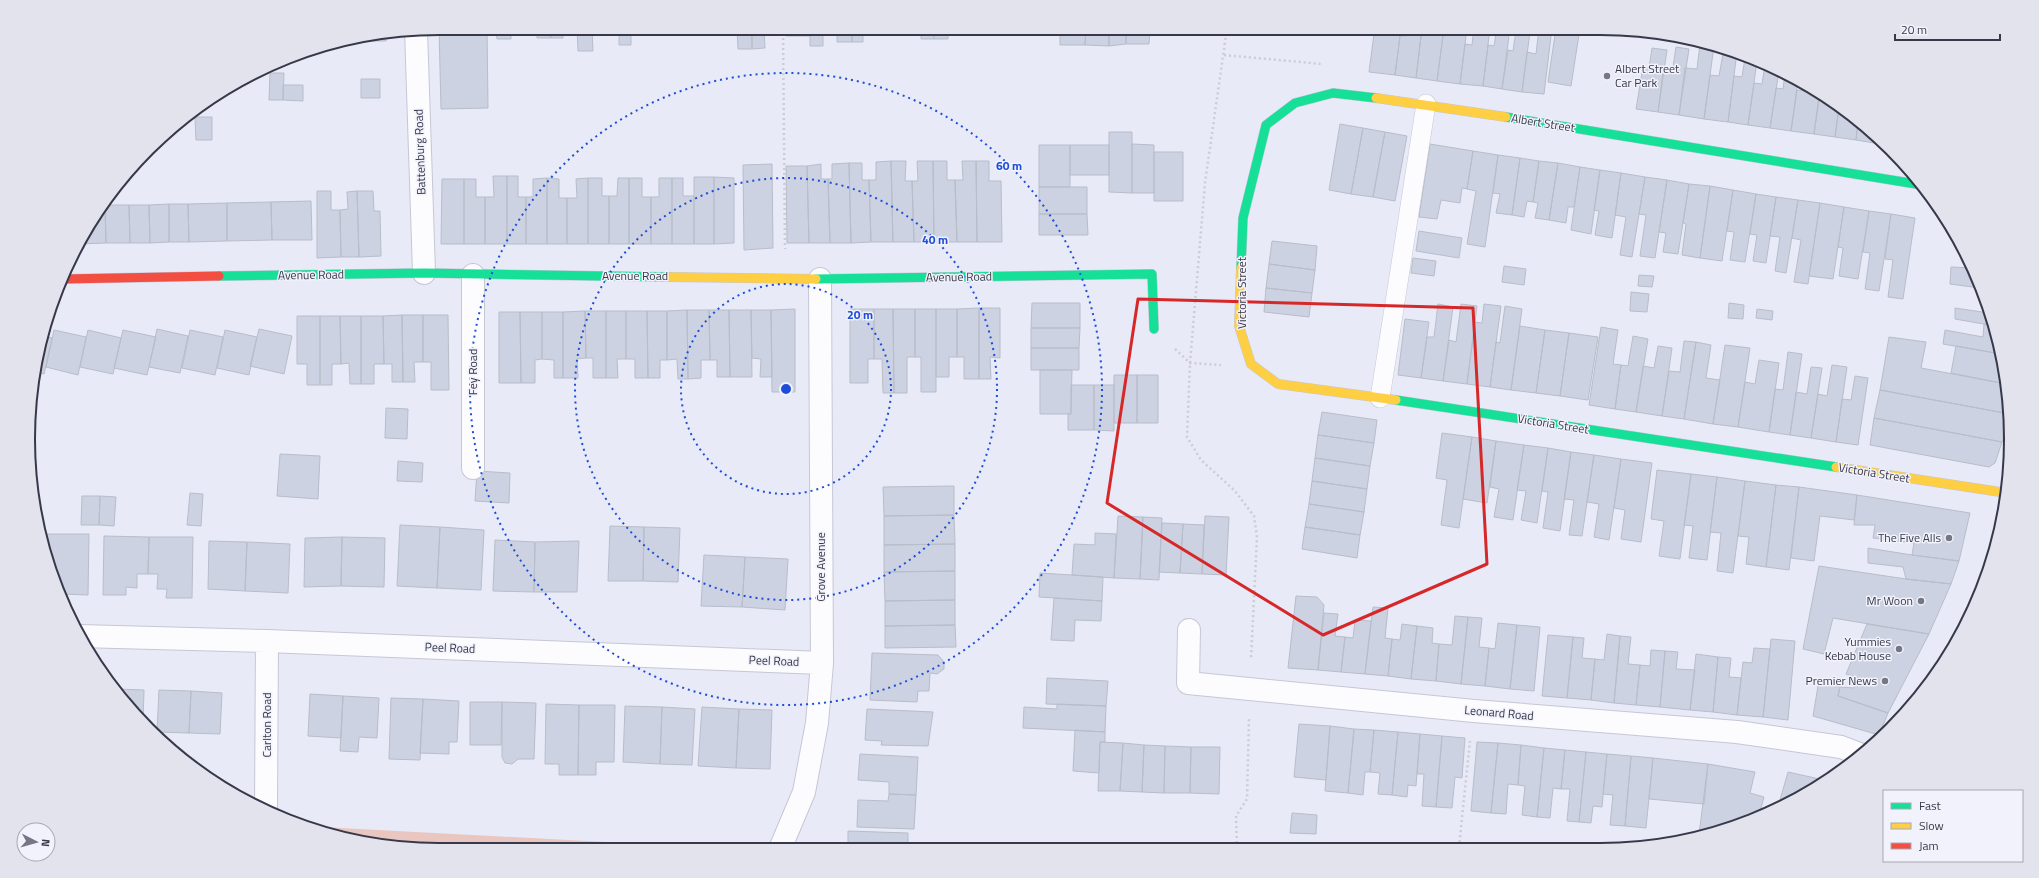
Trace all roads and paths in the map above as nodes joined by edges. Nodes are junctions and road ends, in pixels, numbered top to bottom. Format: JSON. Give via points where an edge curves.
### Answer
{"nodes":[{"id":1,"x":783,"y":35,"type":"edge"},
{"id":2,"x":1226,"y":35,"type":"edge"},
{"id":3,"x":416,"y":36,"type":"edge"},
{"id":4,"x":1224,"y":55,"type":"junction"},
{"id":5,"x":1333,"y":93,"type":"junction"},
{"id":6,"x":1426,"y":104,"type":"junction"},
{"id":7,"x":1913,"y":184,"type":"edge"},
{"id":8,"x":1242,"y":218,"type":"joint"},
{"id":9,"x":424,"y":273,"type":"junction"},
{"id":10,"x":473,"y":275,"type":"junction"},
{"id":11,"x":785,"y":277,"type":"junction"},
{"id":12,"x":68,"y":279,"type":"edge"},
{"id":13,"x":820,"y":279,"type":"junction"},
{"id":14,"x":1154,"y":329,"type":"joint"},
{"id":15,"x":1190,"y":363,"type":"junction"},
{"id":16,"x":1251,"y":364,"type":"junction"},
{"id":17,"x":1380,"y":398,"type":"junction"},
{"id":18,"x":473,"y":468,"type":"dead end"},
{"id":19,"x":2001,"y":492,"type":"edge"},
{"id":20,"x":1189,"y":630,"type":"dead end"},
{"id":21,"x":86,"y":636,"type":"edge"},
{"id":22,"x":267,"y":641,"type":"junction"},
{"id":23,"x":822,"y":663,"type":"junction"},
{"id":24,"x":1250,"y":689,"type":"junction"},
{"id":25,"x":1474,"y":710,"type":"junction"},
{"id":26,"x":1856,"y":752,"type":"edge"},
{"id":27,"x":266,"y":804,"type":"edge"},
{"id":28,"x":783,"y":843,"type":"edge"},
{"id":29,"x":1237,"y":843,"type":"edge"},
{"id":30,"x":1459,"y":843,"type":"edge"}],
"edges":[{"from":1,"to":11,"type":"path"},
{"from":2,"to":4,"type":"path"},
{"from":3,"to":9,"type":"street","name":"Battenburg Road"},
{"from":4,"to":5,"type":"path","via":[[1323,64]]},
{"from":4,"to":15,"type":"path","via":[[1205,183]]},
{"from":5,"to":6,"type":"street","name":"Albert Street"},
{"from":5,"to":8,"type":"street","name":"Albert Street","via":[[1295,103],[1266,125]]},
{"from":6,"to":7,"type":"street","name":"Albert Street"},
{"from":6,"to":17,"type":"lane"},
{"from":8,"to":16,"type":"street","name":"Victoria Street","via":[[1239,326]]},
{"from":9,"to":10,"type":"street","name":"Avenue Road"},
{"from":9,"to":12,"type":"street","name":"Avenue Road"},
{"from":10,"to":11,"type":"street","name":"Avenue Road"},
{"from":10,"to":18,"type":"street","name":"Fey Road"},
{"from":11,"to":13,"type":"street","name":"Avenue Road"},
{"from":13,"to":14,"type":"street","name":"Avenue Road","via":[[1152,274]]},
{"from":13,"to":23,"type":"street","name":"Grove Avenue"},
{"from":14,"to":15,"type":"path"},
{"from":15,"to":16,"type":"path","via":[[1233,366]]},
{"from":15,"to":24,"type":"path","via":[[1186,437],[1201,460],[1235,491],[1254,516],[1257,537]]},
{"from":16,"to":17,"type":"street","name":"Victoria Street","via":[[1278,384]]},
{"from":17,"to":19,"type":"street","name":"Victoria Street"},
{"from":20,"to":24,"type":"street","name":"Leonard Road","via":[[1188,684]]},
{"from":21,"to":22,"type":"street","name":"Peel Road"},
{"from":22,"to":23,"type":"street","name":"Peel Road"},
{"from":22,"to":27,"type":"street","name":"Carlton Road"},
{"from":23,"to":28,"type":"street","name":"Grove Avenue","via":[[817,723],[804,792]]},
{"from":24,"to":25,"type":"street","name":"Leonard Road"},
{"from":24,"to":29,"type":"path","via":[[1247,799],[1236,816]]},
{"from":25,"to":26,"type":"street","name":"Leonard Road","via":[[1737,732],[1841,747]]},
{"from":25,"to":30,"type":"path"}]}
